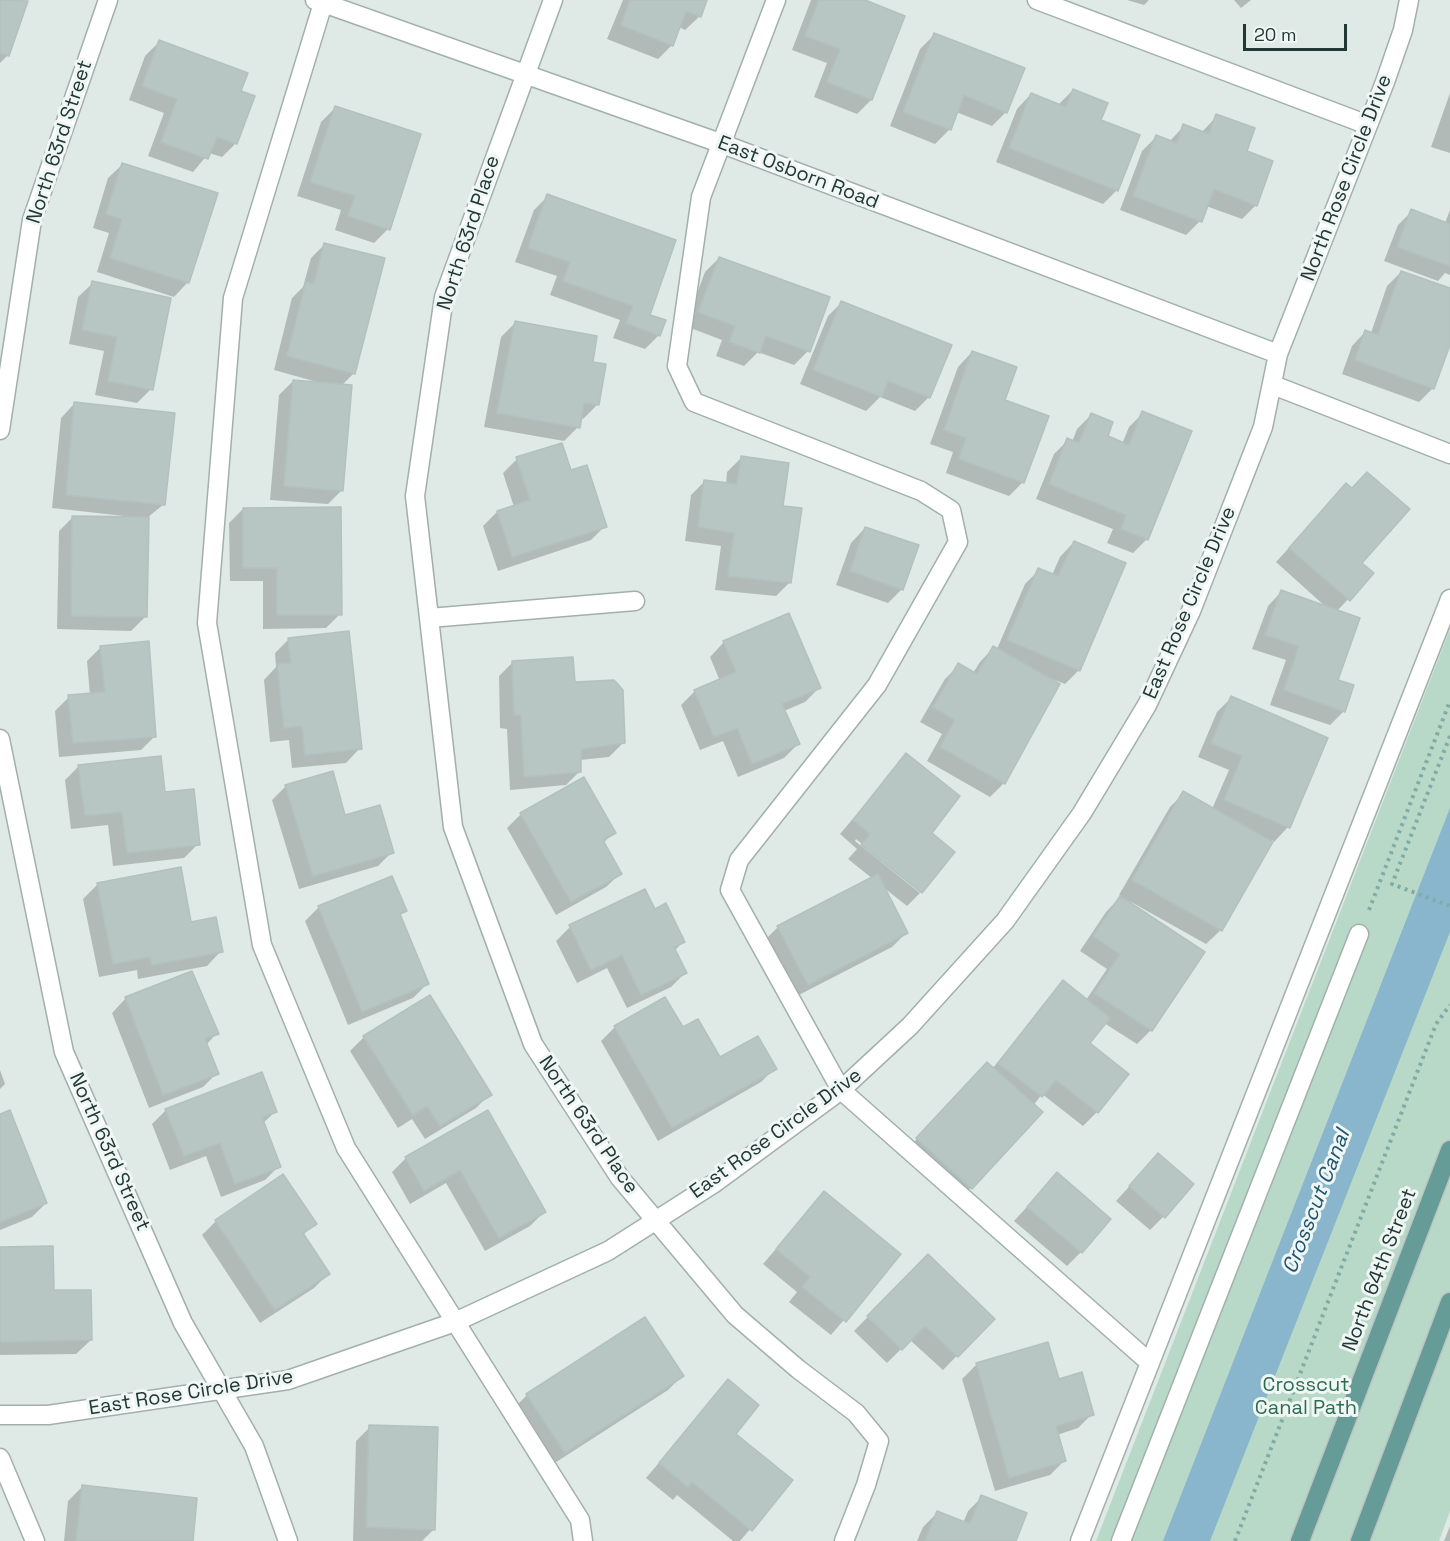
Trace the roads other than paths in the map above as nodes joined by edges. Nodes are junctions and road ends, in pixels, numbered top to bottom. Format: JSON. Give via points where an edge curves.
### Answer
{"nodes":[{"id":1,"x":108,"y":0,"type":"edge"},
{"id":2,"x":553,"y":0,"type":"edge"},
{"id":3,"x":776,"y":0,"type":"edge"},
{"id":4,"x":1037,"y":0,"type":"edge"},
{"id":5,"x":1409,"y":0,"type":"edge"},
{"id":6,"x":321,"y":1,"type":"edge"},
{"id":7,"x":524,"y":75,"type":"junction"},
{"id":8,"x":1368,"y":125,"type":"junction"},
{"id":9,"x":720,"y":143,"type":"junction"},
{"id":10,"x":1278,"y":354,"type":"junction"},
{"id":11,"x":1273,"y":385,"type":"junction"},
{"id":12,"x":0,"y":430,"type":"edge"},
{"id":13,"x":1450,"y":454,"type":"edge"},
{"id":14,"x":1450,"y":599,"type":"edge"},
{"id":15,"x":635,"y":601,"type":"dead end"},
{"id":16,"x":429,"y":618,"type":"junction"},
{"id":17,"x":0,"y":739,"type":"edge"},
{"id":18,"x":1359,"y":934,"type":"road end"},
{"id":19,"x":841,"y":1090,"type":"junction"},
{"id":20,"x":1450,"y":1150,"type":"edge"},
{"id":21,"x":657,"y":1220,"type":"junction"},
{"id":22,"x":1450,"y":1302,"type":"edge"},
{"id":23,"x":455,"y":1322,"type":"junction"},
{"id":24,"x":1149,"y":1362,"type":"junction"},
{"id":25,"x":222,"y":1391,"type":"junction"},
{"id":26,"x":0,"y":1415,"type":"edge"},
{"id":27,"x":0,"y":1458,"type":"edge"},
{"id":28,"x":34,"y":1541,"type":"edge"},
{"id":29,"x":288,"y":1541,"type":"edge"},
{"id":30,"x":583,"y":1541,"type":"edge"},
{"id":31,"x":844,"y":1541,"type":"edge"},
{"id":32,"x":1080,"y":1541,"type":"edge"},
{"id":33,"x":1121,"y":1541,"type":"edge"},
{"id":34,"x":1300,"y":1541,"type":"edge"},
{"id":35,"x":1360,"y":1541,"type":"edge"}],
"edges":[{"from":1,"to":12,"type":"street","name":"North 63rd Street","via":[[32,220]]},
{"from":2,"to":7,"type":"street","name":"North 63rd Place"},
{"from":3,"to":9,"type":"street"},
{"from":4,"to":8,"type":"street"},
{"from":5,"to":8,"type":"street","name":"North Rose Circle Drive","via":[[1403,30]]},
{"from":6,"to":7,"type":"street","name":"East Osborn Road"},
{"from":6,"to":23,"type":"street","via":[[233,298],[207,623],[262,945],[346,1148]]},
{"from":7,"to":9,"type":"street","name":"East Osborn Road"},
{"from":7,"to":16,"type":"street","name":"North 63rd Place","via":[[444,297],[415,496]]},
{"from":8,"to":10,"type":"street","name":"North Rose Circle Drive"},
{"from":9,"to":10,"type":"street","name":"East Osborn Road"},
{"from":9,"to":19,"type":"street","via":[[701,197],[677,366],[694,402],[921,491],[951,510],[958,542],[877,685],[739,860],[730,890]]},
{"from":10,"to":11,"type":"street","name":"East Rose Circle Drive"},
{"from":11,"to":13,"type":"street"},
{"from":11,"to":19,"type":"street","name":"East Rose Circle Drive","via":[[1263,427],[1191,611],[1147,705],[1082,813],[1005,921],[970,962],[910,1026]]},
{"from":14,"to":24,"type":"street"},
{"from":15,"to":16,"type":"street"},
{"from":16,"to":21,"type":"street","name":"North 63rd Place","via":[[453,827],[533,1044],[620,1178]]},
{"from":17,"to":25,"type":"street","name":"North 63rd Street","via":[[64,1052],[183,1323]]},
{"from":18,"to":33,"type":"street"},
{"from":19,"to":21,"type":"street","name":"East Rose Circle Drive"},
{"from":19,"to":24,"type":"street"},
{"from":20,"to":34,"type":"main road","name":"North 64th Street"},
{"from":21,"to":23,"type":"street","name":"East Rose Circle Drive","via":[[608,1251]]},
{"from":21,"to":31,"type":"street","name":"North 63rd Place","via":[[735,1315],[856,1413],[879,1441]]},
{"from":22,"to":35,"type":"main road"},
{"from":23,"to":25,"type":"street","name":"East Rose Circle Drive","via":[[288,1380]]},
{"from":23,"to":30,"type":"street","via":[[580,1520]]},
{"from":24,"to":32,"type":"street"},
{"from":25,"to":26,"type":"street","name":"East Rose Circle Drive","via":[[48,1415]]},
{"from":25,"to":29,"type":"street","name":"North 63rd Street","via":[[254,1446]]},
{"from":27,"to":28,"type":"street"}]}
